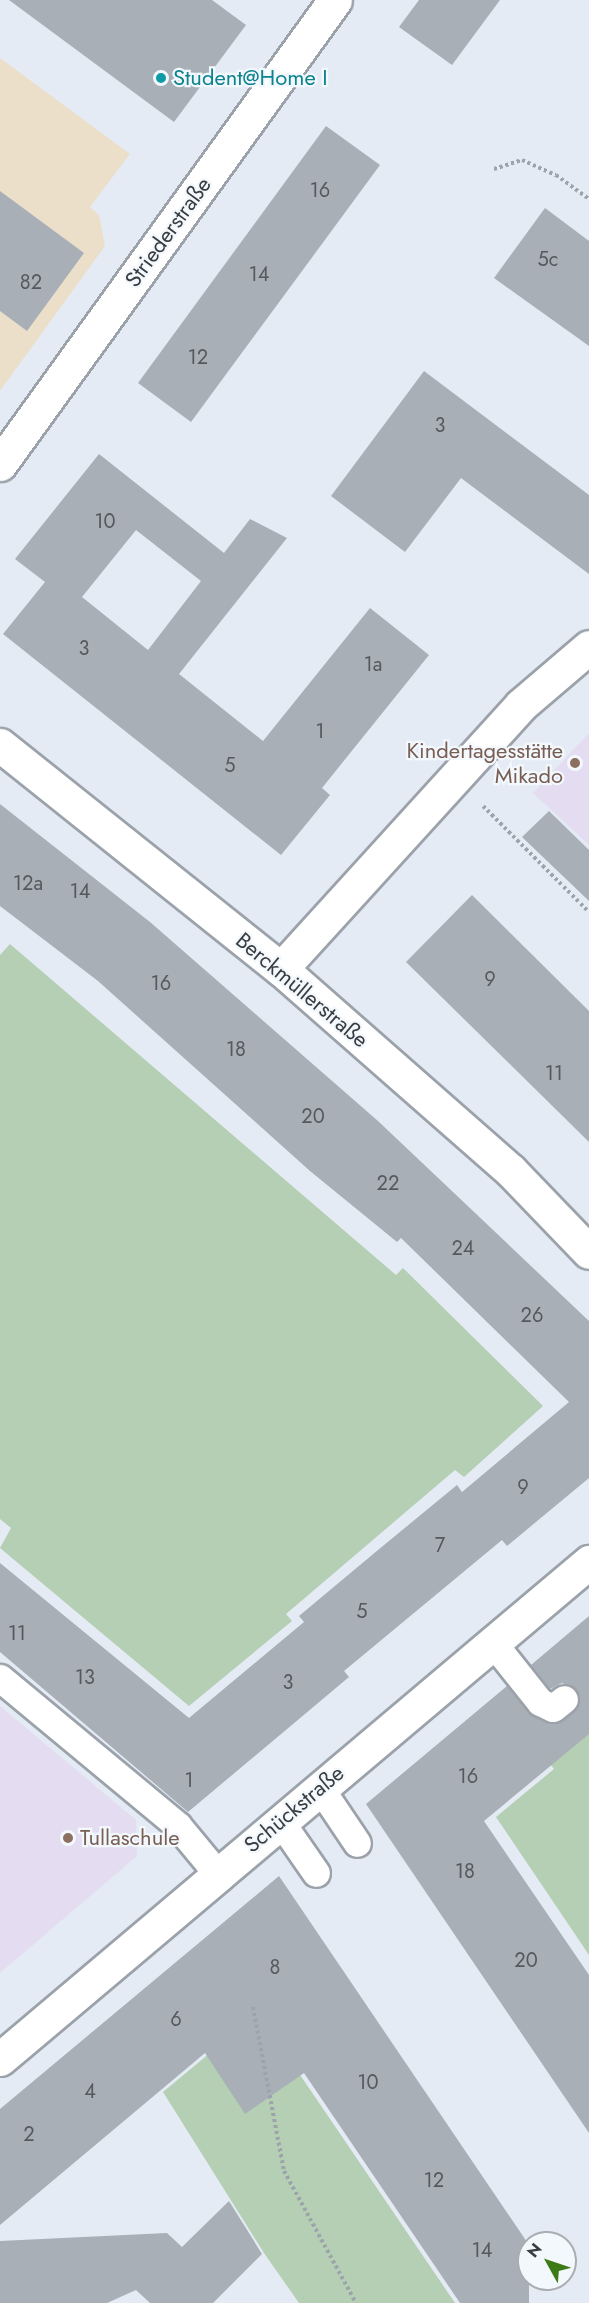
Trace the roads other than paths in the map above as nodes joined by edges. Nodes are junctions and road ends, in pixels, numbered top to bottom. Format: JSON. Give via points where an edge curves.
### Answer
{"nodes":[{"id":1,"x":336,"y":0,"type":"edge"},
{"id":2,"x":0,"y":464,"type":"edge"},
{"id":3,"x":589,"y":647,"type":"edge"},
{"id":4,"x":0,"y":745,"type":"edge"},
{"id":5,"x":281,"y":969,"type":"junction"},
{"id":6,"x":589,"y":1252,"type":"edge"},
{"id":7,"x":589,"y":1562,"type":"edge"},
{"id":8,"x":493,"y":1643,"type":"junction"},
{"id":9,"x":0,"y":1678,"type":"edge"},
{"id":10,"x":564,"y":1699,"type":"dead end"},
{"id":11,"x":320,"y":1788,"type":"junction"},
{"id":12,"x":280,"y":1821,"type":"junction"},
{"id":13,"x":357,"y":1843,"type":"dead end"},
{"id":14,"x":217,"y":1873,"type":"junction"},
{"id":15,"x":316,"y":1873,"type":"dead end"},
{"id":16,"x":0,"y":2059,"type":"edge"}],
"edges":[{"from":1,"to":2,"type":"street","name":"Striederstraße"},
{"from":3,"to":5,"type":"street","via":[[521,705]]},
{"from":4,"to":5,"type":"street","name":"Berckmüllerstraße"},
{"from":5,"to":6,"type":"street","name":"Berckmüllerstraße","via":[[511,1171]]},
{"from":7,"to":8,"type":"street","name":"Schückstraße"},
{"from":8,"to":10,"type":"lane","via":[[540,1702],[554,1708]]},
{"from":8,"to":11,"type":"street","name":"Schückstraße"},
{"from":9,"to":14,"type":"lane","via":[[178,1826]]},
{"from":11,"to":12,"type":"street","name":"Schückstraße"},
{"from":11,"to":13,"type":"lane"},
{"from":12,"to":14,"type":"street","name":"Schückstraße"},
{"from":12,"to":15,"type":"lane"},
{"from":14,"to":16,"type":"street","name":"Schückstraße"}]}
